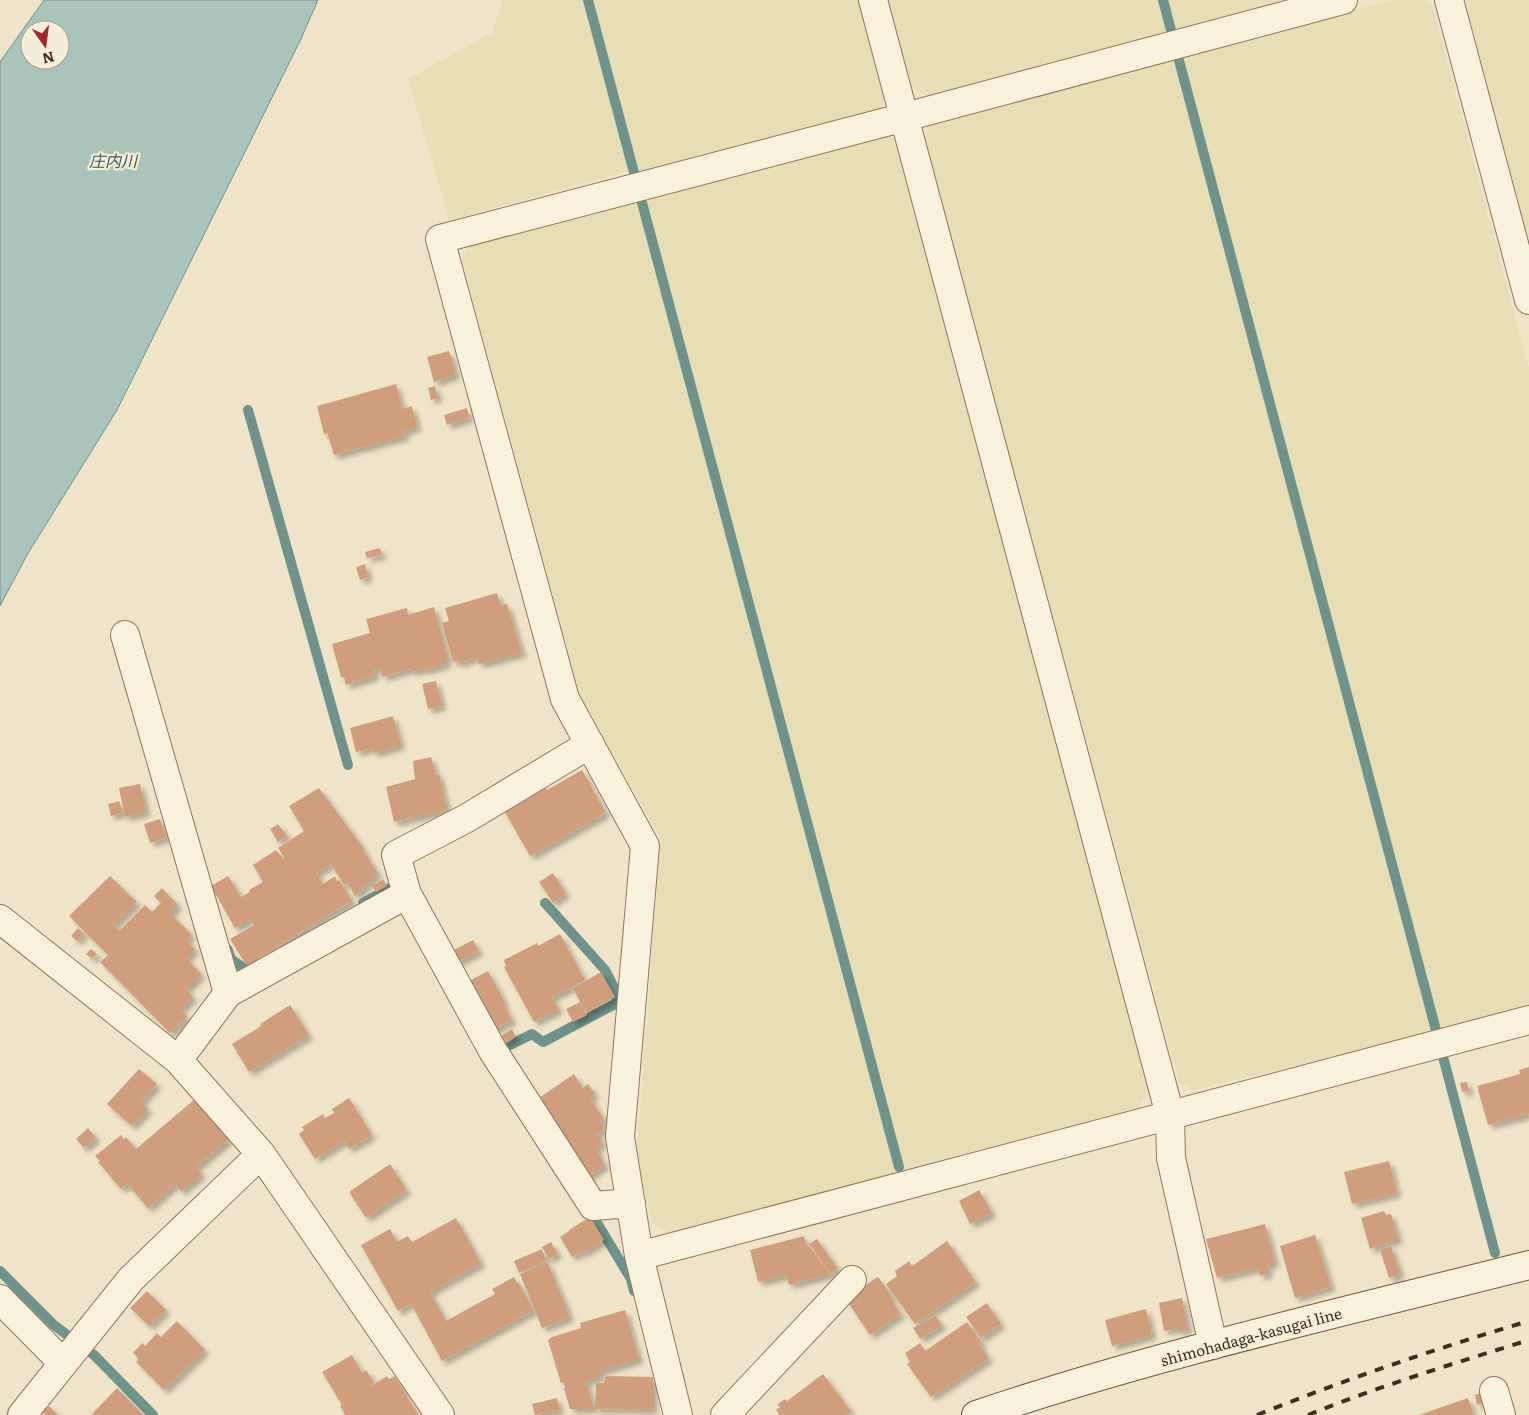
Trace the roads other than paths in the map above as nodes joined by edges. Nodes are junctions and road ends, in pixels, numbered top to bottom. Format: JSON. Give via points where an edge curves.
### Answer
{"nodes":[{"id":1,"x":873,"y":0,"type":"edge"},
{"id":2,"x":1343,"y":0,"type":"edge"},
{"id":3,"x":1449,"y":0,"type":"edge"},
{"id":4,"x":905,"y":117,"type":"junction"},
{"id":5,"x":1529,"y":300,"type":"edge"},
{"id":6,"x":125,"y":635,"type":"dead end"},
{"id":7,"x":590,"y":744,"type":"junction"},
{"id":8,"x":407,"y":894,"type":"junction"},
{"id":9,"x":0,"y":919,"type":"edge"},
{"id":10,"x":228,"y":993,"type":"junction"},
{"id":11,"x":1529,"y":1020,"type":"edge"},
{"id":12,"x":178,"y":1060,"type":"junction"},
{"id":13,"x":1170,"y":1115,"type":"junction"},
{"id":14,"x":261,"y":1154,"type":"junction"},
{"id":15,"x":631,"y":1203,"type":"junction"},
{"id":16,"x":639,"y":1256,"type":"junction"},
{"id":17,"x":1529,"y":1265,"type":"edge"},
{"id":18,"x":852,"y":1280,"type":"dead end"},
{"id":19,"x":0,"y":1299,"type":"edge"},
{"id":20,"x":1213,"y":1344,"type":"junction"},
{"id":21,"x":63,"y":1363,"type":"junction"},
{"id":22,"x":22,"y":1415,"type":"edge"},
{"id":23,"x":440,"y":1415,"type":"edge"},
{"id":24,"x":678,"y":1415,"type":"edge"},
{"id":25,"x":725,"y":1415,"type":"edge"},
{"id":26,"x":976,"y":1415,"type":"edge"}],
"edges":[{"from":1,"to":4,"type":"street"},
{"from":2,"to":4,"type":"street"},
{"from":3,"to":5,"type":"street"},
{"from":4,"to":7,"type":"street","via":[[440,239],[565,699]]},
{"from":4,"to":13,"type":"street"},
{"from":6,"to":10,"type":"street"},
{"from":7,"to":8,"type":"street","via":[[467,818],[396,855]]},
{"from":7,"to":15,"type":"street","via":[[645,846],[620,1137]]},
{"from":8,"to":10,"type":"street"},
{"from":8,"to":15,"type":"street","via":[[493,1051],[593,1206]]},
{"from":9,"to":12,"type":"street"},
{"from":10,"to":12,"type":"street"},
{"from":11,"to":13,"type":"street"},
{"from":12,"to":14,"type":"street"},
{"from":13,"to":16,"type":"street"},
{"from":13,"to":20,"type":"street","via":[[1171,1158]]},
{"from":14,"to":21,"type":"street","via":[[131,1279]]},
{"from":14,"to":23,"type":"street"},
{"from":15,"to":16,"type":"street"},
{"from":16,"to":24,"type":"street"},
{"from":17,"to":20,"type":"street","name":"shimohadaga-kasugai line"},
{"from":18,"to":25,"type":"street"},
{"from":19,"to":21,"type":"street"},
{"from":20,"to":26,"type":"street","name":"shimohadaga-kasugai line","via":[[1054,1389]]},
{"from":21,"to":22,"type":"street"}]}
